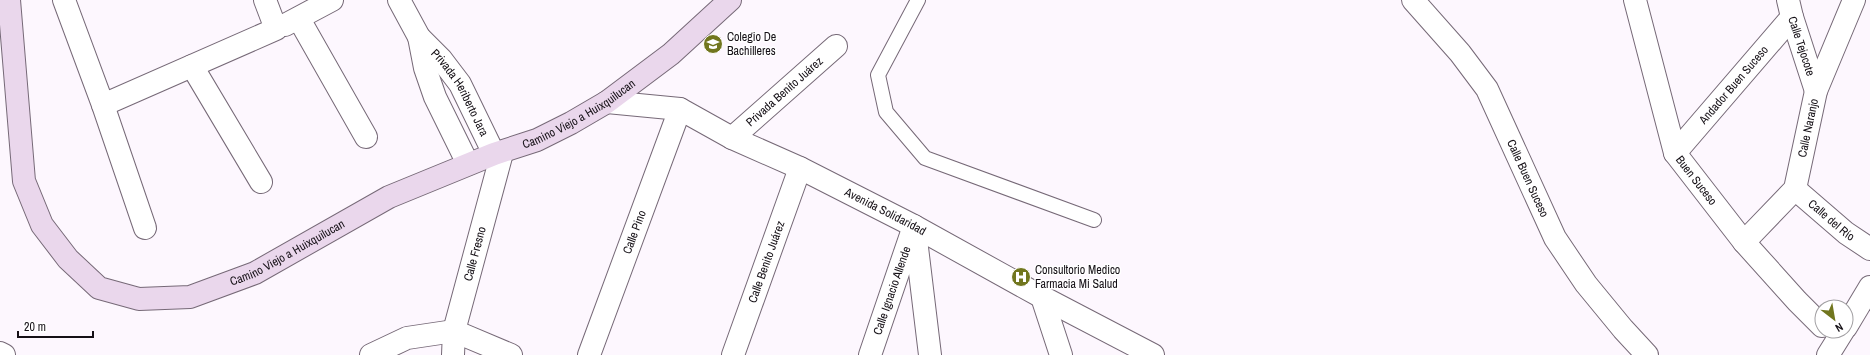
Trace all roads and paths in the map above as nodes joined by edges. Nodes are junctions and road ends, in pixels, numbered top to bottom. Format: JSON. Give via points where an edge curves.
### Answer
{"nodes":[{"id":1,"x":9,"y":0,"type":"edge"},
{"id":2,"x":64,"y":0,"type":"edge"},
{"id":3,"x":265,"y":0,"type":"edge"},
{"id":4,"x":332,"y":0,"type":"edge"},
{"id":5,"x":399,"y":0,"type":"edge"},
{"id":6,"x":730,"y":0,"type":"edge"},
{"id":7,"x":918,"y":0,"type":"edge"},
{"id":8,"x":1413,"y":0,"type":"edge"},
{"id":9,"x":1635,"y":0,"type":"edge"},
{"id":10,"x":1854,"y":0,"type":"edge"},
{"id":11,"x":1790,"y":8,"type":"edge"},
{"id":12,"x":299,"y":19,"type":"junction"},
{"id":13,"x":276,"y":29,"type":"junction"},
{"id":14,"x":419,"y":37,"type":"junction"},
{"id":15,"x":836,"y":46,"type":"dead end"},
{"id":16,"x":192,"y":66,"type":"junction"},
{"id":17,"x":1816,"y":91,"type":"junction"},
{"id":18,"x":606,"y":102,"type":"junction"},
{"id":19,"x":103,"y":105,"type":"junction"},
{"id":20,"x":680,"y":108,"type":"junction"},
{"id":21,"x":366,"y":136,"type":"dead end"},
{"id":22,"x":732,"y":138,"type":"junction"},
{"id":23,"x":498,"y":153,"type":"junction"},
{"id":24,"x":1675,"y":153,"type":"junction"},
{"id":25,"x":468,"y":164,"type":"junction"},
{"id":26,"x":800,"y":168,"type":"junction"},
{"id":27,"x":261,"y":182,"type":"dead end"},
{"id":28,"x":1795,"y":189,"type":"junction"},
{"id":29,"x":1094,"y":220,"type":"dead end"},
{"id":30,"x":914,"y":226,"type":"junction"},
{"id":31,"x":145,"y":228,"type":"dead end"},
{"id":32,"x":1744,"y":242,"type":"junction"},
{"id":33,"x":1870,"y":249,"type":"edge"},
{"id":34,"x":1870,"y":287,"type":"edge"},
{"id":35,"x":1042,"y":297,"type":"junction"},
{"id":36,"x":1854,"y":308,"type":"edge"},
{"id":37,"x":1814,"y":317,"type":"edge"},
{"id":38,"x":454,"y":331,"type":"junction"},
{"id":39,"x":0,"y":353,"type":"edge"},
{"id":40,"x":4,"y":355,"type":"edge"},
{"id":41,"x":371,"y":355,"type":"edge"},
{"id":42,"x":453,"y":355,"type":"edge"},
{"id":43,"x":511,"y":355,"type":"edge"},
{"id":44,"x":589,"y":355,"type":"edge"},
{"id":45,"x":733,"y":355,"type":"edge"},
{"id":46,"x":870,"y":355,"type":"edge"},
{"id":47,"x":930,"y":355,"type":"edge"},
{"id":48,"x":1061,"y":355,"type":"edge"},
{"id":49,"x":1153,"y":355,"type":"edge"},
{"id":50,"x":1647,"y":355,"type":"edge"}],
"edges":[{"from":1,"to":25,"type":"main road","name":"Camino Viejo a Huixquilucan","via":[[24,181],[42,225],[68,259],[99,288],[139,299],[190,297],[255,273],[389,197]]},
{"from":2,"to":19,"type":"street"},
{"from":3,"to":13,"type":"street"},
{"from":4,"to":12,"type":"street"},
{"from":5,"to":14,"type":"street","name":"Privada Heriberto Jara"},
{"from":6,"to":18,"type":"main road","name":"Camino Viejo a Huixquilucan","via":[[671,54]]},
{"from":7,"to":29,"type":"lane","via":[[878,75],[886,112],[925,158]]},
{"from":8,"to":50,"type":"street","name":"Calle Buen Suceso","via":[[1460,53],[1486,89],[1555,238],[1586,284]]},
{"from":9,"to":24,"type":"street","name":"Buen Suceso"},
{"from":10,"to":17,"type":"street","name":"Calle Naranjo"},
{"from":11,"to":17,"type":"street","name":"Calle Tejocote"},
{"from":11,"to":24,"type":"street","name":"Andador Buen Suceso"},
{"from":12,"to":13,"type":"street"},
{"from":12,"to":21,"type":"street"},
{"from":13,"to":16,"type":"street"},
{"from":14,"to":23,"type":"street","name":"Privada Heriberto Jara","via":[[441,59],[460,84]]},
{"from":14,"to":25,"type":"street","name":"Privada Heriberto Jara","via":[[425,68],[435,97]]},
{"from":15,"to":22,"type":"street","name":"Privada Benito Juárez"},
{"from":16,"to":19,"type":"street"},
{"from":16,"to":27,"type":"street"},
{"from":17,"to":28,"type":"street","name":"Calle Naranjo"},
{"from":18,"to":20,"type":"street","name":"Avenida Solidaridad"},
{"from":18,"to":23,"type":"main road","name":"Camino Viejo a Huixquilucan","via":[[537,140]]},
{"from":19,"to":31,"type":"street"},
{"from":20,"to":22,"type":"street","name":"Avenida Solidaridad"},
{"from":20,"to":44,"type":"street","name":"Calle Pino"},
{"from":22,"to":26,"type":"street","name":"Avenida Solidaridad"},
{"from":23,"to":25,"type":"main road","name":"Camino Viejo a Huixquilucan"},
{"from":23,"to":38,"type":"street","name":"Calle Fresno"},
{"from":24,"to":32,"type":"street","name":"Buen Suceso"},
{"from":26,"to":30,"type":"street","name":"Avenida Solidaridad"},
{"from":26,"to":45,"type":"street","name":"Calle Benito Juárez"},
{"from":28,"to":32,"type":"street"},
{"from":28,"to":33,"type":"street","name":"Calle del Río","via":[[1846,233]]},
{"from":30,"to":35,"type":"street","name":"Avenida Solidaridad"},
{"from":30,"to":46,"type":"street","name":"Calle Ignacio Allende"},
{"from":30,"to":47,"type":"street"},
{"from":32,"to":37,"type":"street","name":"Buen Suceso"},
{"from":34,"to":36,"type":"street"},
{"from":35,"to":48,"type":"street"},
{"from":35,"to":49,"type":"street","name":"Avenida Solidaridad"},
{"from":38,"to":41,"type":"street","via":[[407,338]]},
{"from":38,"to":42,"type":"street","name":"Calle Fresno"},
{"from":38,"to":43,"type":"street"},
{"from":39,"to":40,"type":"street"}]}
